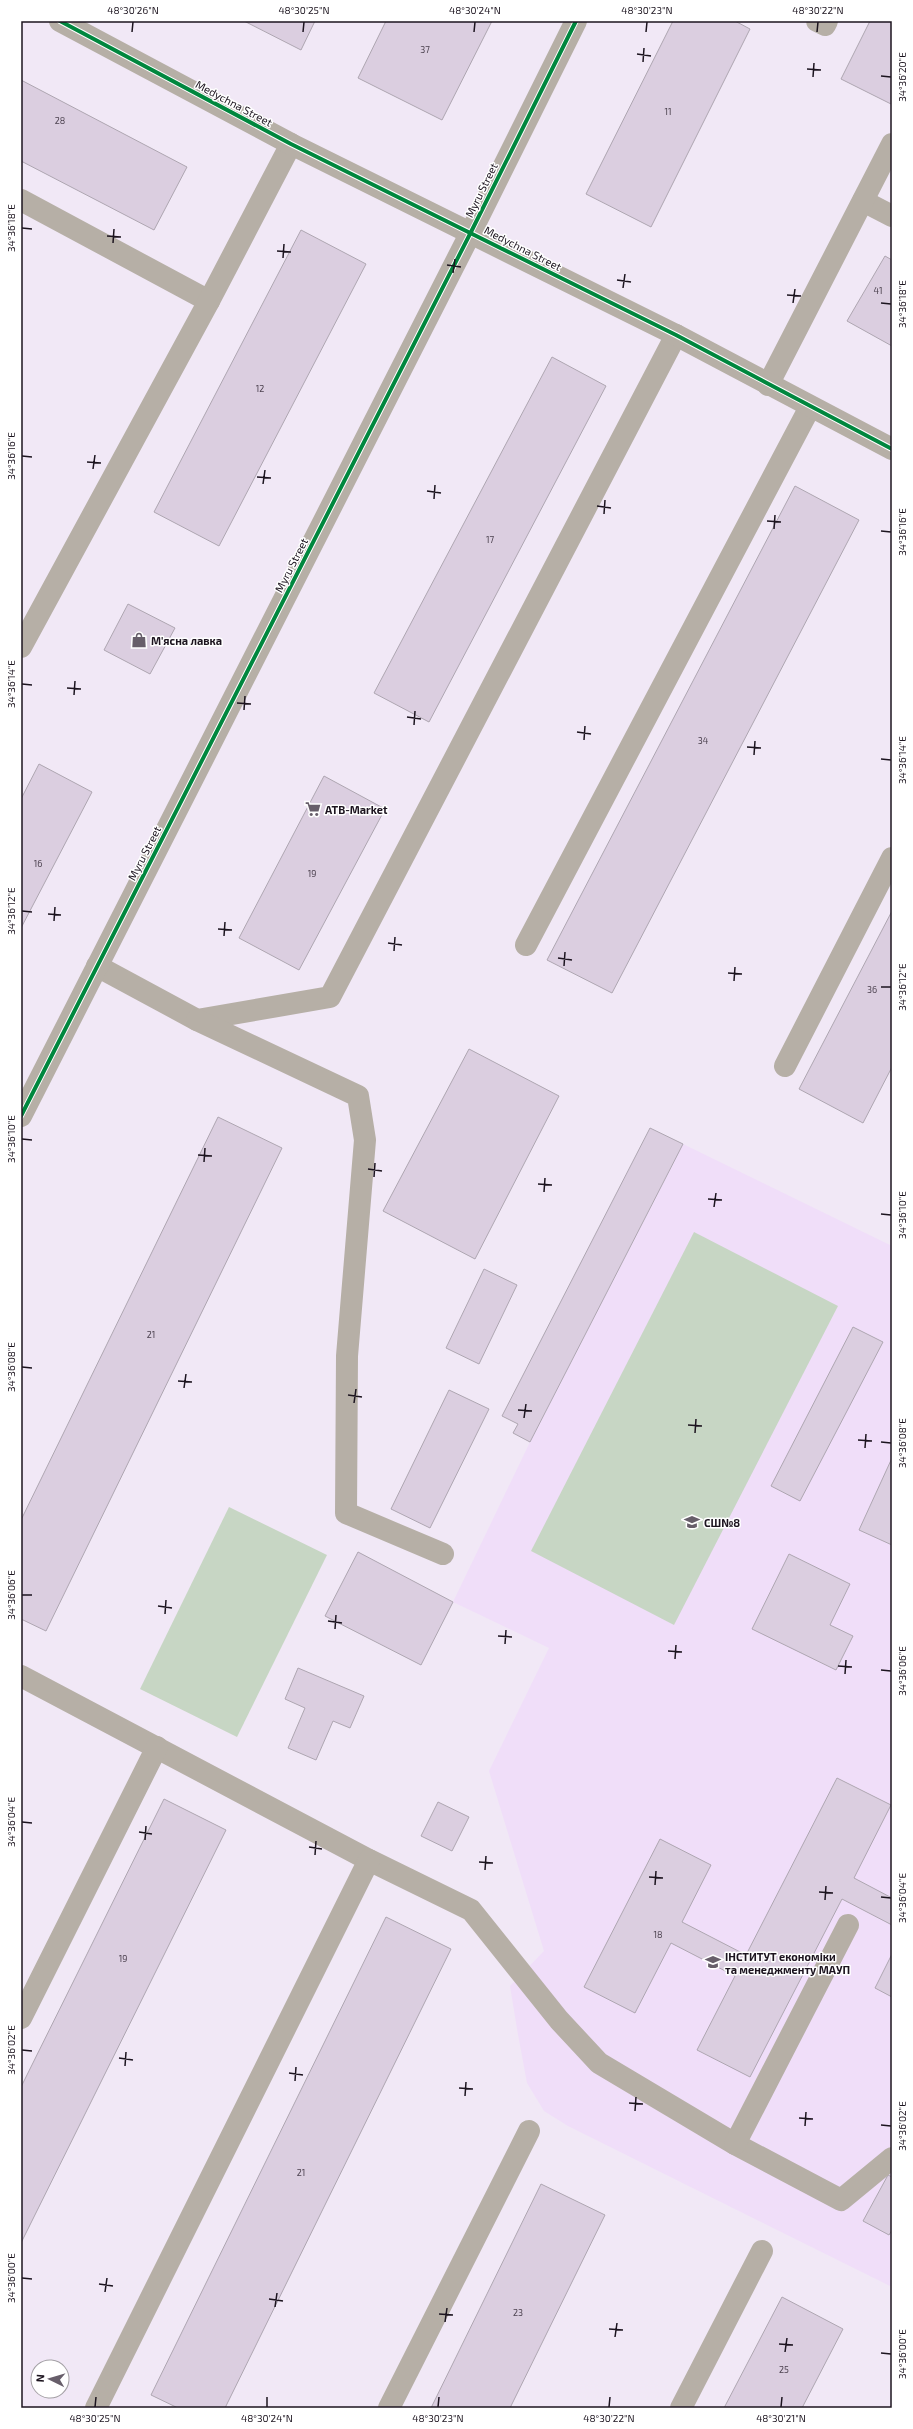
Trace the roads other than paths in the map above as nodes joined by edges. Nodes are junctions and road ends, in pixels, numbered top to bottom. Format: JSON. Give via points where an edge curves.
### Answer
{"nodes":[{"id":1,"x":60,"y":21,"type":"edge"},
{"id":2,"x":576,"y":21,"type":"edge"},
{"id":3,"x":817,"y":21,"type":"edge"},
{"id":4,"x":827,"y":21,"type":"edge"},
{"id":5,"x":291,"y":144,"type":"junction"},
{"id":6,"x":892,"y":144,"type":"edge"},
{"id":7,"x":21,"y":200,"type":"edge"},
{"id":8,"x":863,"y":201,"type":"junction"},
{"id":9,"x":892,"y":216,"type":"edge"},
{"id":10,"x":471,"y":232,"type":"junction"},
{"id":11,"x":210,"y":301,"type":"junction"},
{"id":12,"x":676,"y":335,"type":"junction"},
{"id":13,"x":768,"y":385,"type":"junction"},
{"id":14,"x":810,"y":407,"type":"junction"},
{"id":15,"x":892,"y":449,"type":"edge"},
{"id":16,"x":28,"y":616,"type":"edge"},
{"id":17,"x":21,"y":647,"type":"edge"},
{"id":18,"x":892,"y":858,"type":"edge"},
{"id":19,"x":526,"y":945,"type":"dead end"},
{"id":20,"x":97,"y":966,"type":"junction"},
{"id":21,"x":197,"y":1020,"type":"junction"},
{"id":22,"x":785,"y":1066,"type":"dead end"},
{"id":23,"x":21,"y":1116,"type":"edge"},
{"id":24,"x":443,"y":1554,"type":"dead end"},
{"id":25,"x":21,"y":1676,"type":"edge"},
{"id":26,"x":157,"y":1747,"type":"junction"},
{"id":27,"x":368,"y":1860,"type":"junction"},
{"id":28,"x":848,"y":1925,"type":"dead end"},
{"id":29,"x":21,"y":2018,"type":"edge"},
{"id":30,"x":529,"y":2132,"type":"dead end"},
{"id":31,"x":735,"y":2144,"type":"junction"},
{"id":32,"x":892,"y":2158,"type":"edge"},
{"id":33,"x":762,"y":2251,"type":"dead end"},
{"id":34,"x":96,"y":2408,"type":"edge"},
{"id":35,"x":389,"y":2408,"type":"edge"},
{"id":36,"x":681,"y":2408,"type":"edge"}],
"edges":[{"from":1,"to":5,"type":"street","name":"Medychna Street"},
{"from":2,"to":10,"type":"street","name":"Myru Street"},
{"from":3,"to":4,"type":"street","via":[[825,25]]},
{"from":5,"to":10,"type":"street","name":"Medychna Street"},
{"from":5,"to":11,"type":"street"},
{"from":6,"to":8,"type":"street"},
{"from":7,"to":11,"type":"street"},
{"from":8,"to":9,"type":"street"},
{"from":8,"to":13,"type":"street"},
{"from":10,"to":12,"type":"street","name":"Medychna Street"},
{"from":10,"to":20,"type":"street","name":"Myru Street"},
{"from":11,"to":16,"type":"street"},
{"from":12,"to":13,"type":"street","name":"Medychna Street"},
{"from":12,"to":21,"type":"street","via":[[330,997]]},
{"from":13,"to":14,"type":"street","name":"Medychna Street"},
{"from":14,"to":15,"type":"street","name":"Medychna Street"},
{"from":14,"to":19,"type":"street"},
{"from":16,"to":17,"type":"street"},
{"from":18,"to":22,"type":"street"},
{"from":20,"to":21,"type":"street"},
{"from":20,"to":23,"type":"street","name":"Myru Street"},
{"from":21,"to":24,"type":"street","via":[[358,1096],[365,1140],[347,1356],[346,1513]]},
{"from":25,"to":26,"type":"street"},
{"from":26,"to":27,"type":"street"},
{"from":26,"to":29,"type":"street"},
{"from":27,"to":31,"type":"street","via":[[472,1910],[559,2020],[599,2063]]},
{"from":27,"to":34,"type":"street"},
{"from":28,"to":31,"type":"street"},
{"from":30,"to":35,"type":"street"},
{"from":31,"to":32,"type":"street","via":[[842,2200]]},
{"from":33,"to":36,"type":"street"}]}
